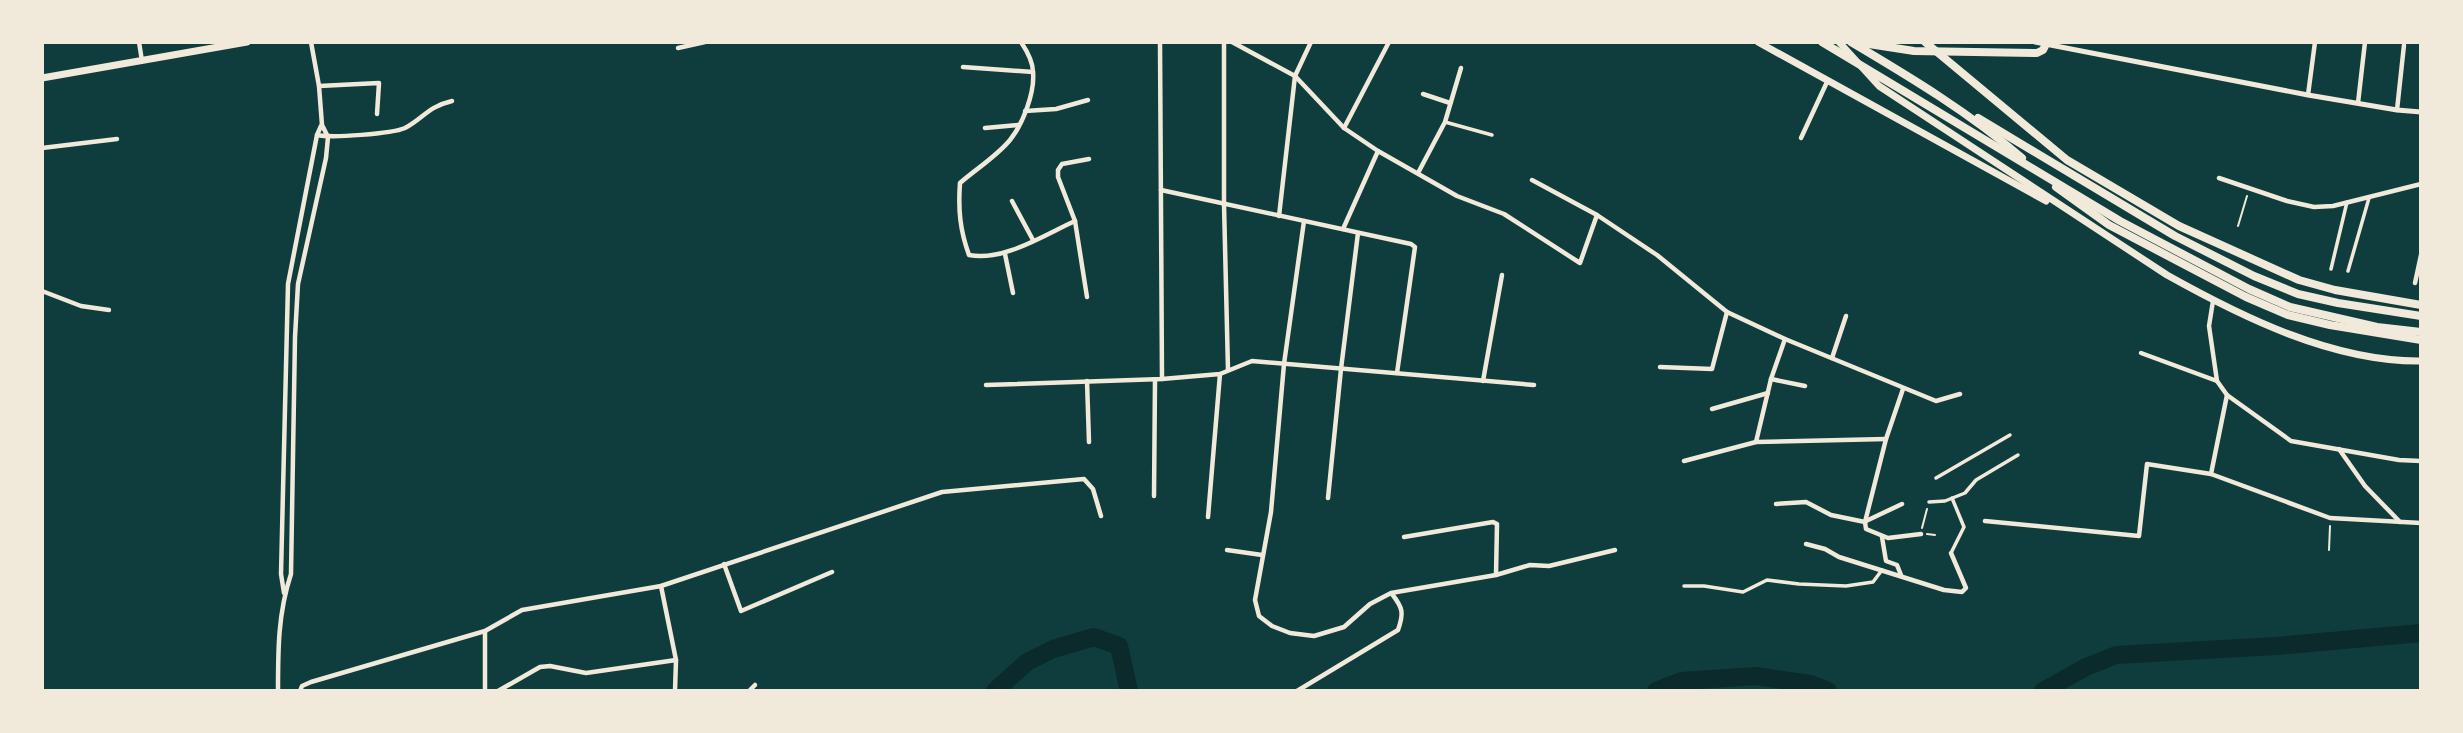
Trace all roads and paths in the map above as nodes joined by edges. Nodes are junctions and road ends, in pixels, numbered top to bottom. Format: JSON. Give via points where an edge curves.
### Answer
{"nodes":[{"id":1,"x":139,"y":42,"type":"edge"},
{"id":2,"x":247,"y":42,"type":"edge"},
{"id":3,"x":312,"y":42,"type":"edge"},
{"id":4,"x":705,"y":42,"type":"edge"},
{"id":5,"x":1021,"y":42,"type":"edge"},
{"id":6,"x":1160,"y":42,"type":"edge"},
{"id":7,"x":1224,"y":42,"type":"edge"},
{"id":8,"x":1232,"y":42,"type":"edge"},
{"id":9,"x":1311,"y":42,"type":"edge"},
{"id":10,"x":1389,"y":42,"type":"edge"},
{"id":11,"x":1758,"y":42,"type":"edge"},
{"id":12,"x":1822,"y":42,"type":"edge"},
{"id":13,"x":1839,"y":42,"type":"edge"},
{"id":14,"x":1853,"y":42,"type":"edge"},
{"id":15,"x":2035,"y":42,"type":"edge"},
{"id":16,"x":2315,"y":42,"type":"edge"},
{"id":17,"x":2365,"y":42,"type":"edge"},
{"id":18,"x":1926,"y":43,"type":"edge"},
{"id":19,"x":1243,"y":44,"type":"edge"},
{"id":20,"x":2046,"y":44,"type":"junction"},
{"id":21,"x":2404,"y":45,"type":"dead end"},
{"id":22,"x":678,"y":48,"type":"dead end"},
{"id":23,"x":142,"y":61,"type":"junction"},
{"id":24,"x":963,"y":67,"type":"dead end"},
{"id":25,"x":1461,"y":68,"type":"dead end"},
{"id":26,"x":1033,"y":72,"type":"junction"},
{"id":27,"x":1296,"y":76,"type":"junction"},
{"id":28,"x":42,"y":78,"type":"edge"},
{"id":29,"x":1827,"y":82,"type":"junction"},
{"id":30,"x":319,"y":86,"type":"junction"},
{"id":31,"x":1423,"y":94,"type":"dead end"},
{"id":32,"x":2308,"y":95,"type":"junction"},
{"id":33,"x":1088,"y":100,"type":"dead end"},
{"id":34,"x":452,"y":101,"type":"dead end"},
{"id":35,"x":1450,"y":103,"type":"junction"},
{"id":36,"x":2358,"y":103,"type":"junction"},
{"id":37,"x":2397,"y":110,"type":"junction"},
{"id":38,"x":1025,"y":111,"type":"junction"},
{"id":39,"x":2421,"y":112,"type":"edge"},
{"id":40,"x":377,"y":114,"type":"dead end"},
{"id":41,"x":1445,"y":121,"type":"junction"},
{"id":42,"x":322,"y":125,"type":"junction"},
{"id":43,"x":1018,"y":125,"type":"junction"},
{"id":44,"x":985,"y":128,"type":"dead end"},
{"id":45,"x":1344,"y":128,"type":"junction"},
{"id":46,"x":317,"y":135,"type":"junction"},
{"id":47,"x":1492,"y":135,"type":"dead end"},
{"id":48,"x":328,"y":137,"type":"junction"},
{"id":49,"x":1801,"y":138,"type":"dead end"},
{"id":50,"x":117,"y":139,"type":"dead end"},
{"id":51,"x":42,"y":148,"type":"edge"},
{"id":52,"x":1378,"y":151,"type":"junction"},
{"id":53,"x":1089,"y":159,"type":"dead end"},
{"id":54,"x":1418,"y":173,"type":"junction"},
{"id":55,"x":2220,"y":178,"type":"dead end"},
{"id":56,"x":1532,"y":180,"type":"dead end"},
{"id":57,"x":2421,"y":184,"type":"edge"},
{"id":58,"x":2249,"y":188,"type":"junction"},
{"id":59,"x":1161,"y":190,"type":"junction"},
{"id":60,"x":2370,"y":196,"type":"junction"},
{"id":61,"x":1012,"y":201,"type":"dead end"},
{"id":62,"x":2347,"y":202,"type":"junction"},
{"id":63,"x":1224,"y":204,"type":"junction"},
{"id":64,"x":1597,"y":215,"type":"junction"},
{"id":65,"x":1279,"y":216,"type":"junction"},
{"id":66,"x":2083,"y":220,"type":"junction"},
{"id":67,"x":1076,"y":221,"type":"junction"},
{"id":68,"x":1304,"y":221,"type":"junction"},
{"id":69,"x":2238,"y":226,"type":"dead end"},
{"id":70,"x":1343,"y":229,"type":"junction"},
{"id":71,"x":1359,"y":233,"type":"junction"},
{"id":72,"x":1033,"y":240,"type":"junction"},
{"id":73,"x":1004,"y":254,"type":"junction"},
{"id":74,"x":2421,"y":256,"type":"edge"},
{"id":75,"x":2331,"y":269,"type":"dead end"},
{"id":76,"x":2348,"y":271,"type":"dead end"},
{"id":77,"x":1502,"y":275,"type":"dead end"},
{"id":78,"x":2415,"y":284,"type":"dead end"},
{"id":79,"x":42,"y":292,"type":"edge"},
{"id":80,"x":1013,"y":293,"type":"dead end"},
{"id":81,"x":1087,"y":297,"type":"dead end"},
{"id":82,"x":2213,"y":301,"type":"junction"},
{"id":83,"x":2421,"y":305,"type":"edge"},
{"id":84,"x":109,"y":310,"type":"dead end"},
{"id":85,"x":1727,"y":312,"type":"junction"},
{"id":86,"x":1846,"y":316,"type":"dead end"},
{"id":87,"x":2421,"y":316,"type":"edge"},
{"id":88,"x":2421,"y":332,"type":"edge"},
{"id":89,"x":1785,"y":339,"type":"junction"},
{"id":90,"x":2421,"y":341,"type":"edge"},
{"id":91,"x":2141,"y":353,"type":"dead end"},
{"id":92,"x":1832,"y":358,"type":"junction"},
{"id":93,"x":2421,"y":361,"type":"edge"},
{"id":94,"x":1284,"y":364,"type":"junction"},
{"id":95,"x":1660,"y":367,"type":"dead end"},
{"id":96,"x":1341,"y":369,"type":"junction"},
{"id":97,"x":1228,"y":370,"type":"junction"},
{"id":98,"x":1397,"y":373,"type":"junction"},
{"id":99,"x":1220,"y":374,"type":"junction"},
{"id":100,"x":1771,"y":379,"type":"junction"},
{"id":101,"x":1159,"y":380,"type":"junction"},
{"id":102,"x":1087,"y":381,"type":"junction"},
{"id":103,"x":1483,"y":381,"type":"junction"},
{"id":104,"x":2217,"y":381,"type":"junction"},
{"id":105,"x":986,"y":384,"type":"dead end"},
{"id":106,"x":1534,"y":385,"type":"dead end"},
{"id":107,"x":1805,"y":386,"type":"dead end"},
{"id":108,"x":1903,"y":389,"type":"junction"},
{"id":109,"x":1768,"y":393,"type":"junction"},
{"id":110,"x":1960,"y":394,"type":"dead end"},
{"id":111,"x":2227,"y":395,"type":"junction"},
{"id":112,"x":1712,"y":409,"type":"dead end"},
{"id":113,"x":2010,"y":435,"type":"dead end"},
{"id":114,"x":1886,"y":439,"type":"junction"},
{"id":115,"x":1089,"y":442,"type":"dead end"},
{"id":116,"x":1756,"y":442,"type":"junction"},
{"id":117,"x":2339,"y":449,"type":"junction"},
{"id":118,"x":2018,"y":455,"type":"dead end"},
{"id":119,"x":1684,"y":461,"type":"dead end"},
{"id":120,"x":2421,"y":461,"type":"edge"},
{"id":121,"x":2211,"y":474,"type":"junction"},
{"id":122,"x":1936,"y":478,"type":"dead end"},
{"id":123,"x":1154,"y":496,"type":"dead end"},
{"id":124,"x":1328,"y":498,"type":"dead end"},
{"id":125,"x":1952,"y":498,"type":"junction"},
{"id":126,"x":1929,"y":502,"type":"dead end"},
{"id":127,"x":1776,"y":504,"type":"dead end"},
{"id":128,"x":1902,"y":504,"type":"dead end"},
{"id":129,"x":1101,"y":516,"type":"dead end"},
{"id":130,"x":1208,"y":517,"type":"dead end"},
{"id":131,"x":2330,"y":518,"type":"junction"},
{"id":132,"x":1985,"y":521,"type":"dead end"},
{"id":133,"x":1865,"y":522,"type":"junction"},
{"id":134,"x":2401,"y":523,"type":"junction"},
{"id":135,"x":2421,"y":523,"type":"edge"},
{"id":136,"x":1921,"y":534,"type":"dead end"},
{"id":137,"x":1404,"y":537,"type":"dead end"},
{"id":138,"x":1882,"y":537,"type":"junction"},
{"id":139,"x":1806,"y":544,"type":"dead end"},
{"id":140,"x":1227,"y":550,"type":"dead end"},
{"id":141,"x":1615,"y":550,"type":"dead end"},
{"id":142,"x":2329,"y":550,"type":"dead end"},
{"id":143,"x":1951,"y":553,"type":"joint"},
{"id":144,"x":1262,"y":555,"type":"junction"},
{"id":145,"x":724,"y":564,"type":"junction"},
{"id":146,"x":1882,"y":570,"type":"junction"},
{"id":147,"x":832,"y":572,"type":"dead end"},
{"id":148,"x":1496,"y":575,"type":"junction"},
{"id":149,"x":1901,"y":576,"type":"junction"},
{"id":150,"x":661,"y":586,"type":"junction"},
{"id":151,"x":1684,"y":586,"type":"dead end"},
{"id":152,"x":1391,"y":593,"type":"junction"},
{"id":153,"x":284,"y":595,"type":"junction"},
{"id":154,"x":485,"y":631,"type":"junction"},
{"id":155,"x":676,"y":660,"type":"junction"},
{"id":156,"x":755,"y":685,"type":"dead end"},
{"id":157,"x":278,"y":691,"type":"edge"},
{"id":158,"x":300,"y":691,"type":"edge"},
{"id":159,"x":485,"y":691,"type":"edge"},
{"id":160,"x":498,"y":691,"type":"edge"},
{"id":161,"x":676,"y":691,"type":"edge"},
{"id":162,"x":749,"y":691,"type":"edge"},
{"id":163,"x":1297,"y":691,"type":"edge"}],
"edges":[{"from":1,"to":23,"type":"street"},
{"from":2,"to":23,"type":"main road"},
{"from":3,"to":30,"type":"street"},
{"from":4,"to":22,"type":"street"},
{"from":5,"to":26,"type":"street"},
{"from":6,"to":59,"type":"street"},
{"from":7,"to":63,"type":"street"},
{"from":8,"to":19,"type":"street"},
{"from":9,"to":27,"type":"street"},
{"from":10,"to":45,"type":"street"},
{"from":11,"to":29,"type":"main road"},
{"from":12,"to":88,"type":"highway","via":[[2120,221],[2249,289],[2290,307]]},
{"from":13,"to":66,"type":"main road","via":[[1879,86]]},
{"from":14,"to":20,"type":"highway","via":[[1914,51],[2037,53]]},
{"from":14,"to":87,"type":"highway","via":[[2224,262],[2298,294]]},
{"from":14,"to":90,"type":"highway","via":[[1978,123],[2070,200],[2164,256],[2288,315]]},
{"from":15,"to":20,"type":"street"},
{"from":16,"to":32,"type":"street"},
{"from":17,"to":36,"type":"street"},
{"from":18,"to":83,"type":"highway","via":[[2067,160],[2179,226],[2299,280]]},
{"from":19,"to":27,"type":"street"},
{"from":20,"to":32,"type":"street"},
{"from":21,"to":37,"type":"street"},
{"from":23,"to":28,"type":"main road"},
{"from":24,"to":26,"type":"street"},
{"from":25,"to":35,"type":"street"},
{"from":26,"to":38,"type":"street"},
{"from":27,"to":45,"type":"street"},
{"from":27,"to":65,"type":"street"},
{"from":29,"to":49,"type":"street"},
{"from":29,"to":66,"type":"main road"},
{"from":30,"to":40,"type":"street","via":[[379,83]]},
{"from":30,"to":42,"type":"street"},
{"from":31,"to":35,"type":"street"},
{"from":32,"to":36,"type":"street"},
{"from":33,"to":38,"type":"street"},
{"from":34,"to":48,"type":"street","via":[[435,106],[403,129]]},
{"from":35,"to":41,"type":"street"},
{"from":36,"to":37,"type":"street"},
{"from":37,"to":39,"type":"street"},
{"from":38,"to":43,"type":"street"},
{"from":41,"to":47,"type":"street"},
{"from":41,"to":54,"type":"street"},
{"from":42,"to":46,"type":"street"},
{"from":42,"to":48,"type":"street"},
{"from":43,"to":44,"type":"street"},
{"from":43,"to":73,"type":"street","via":[[1011,139],[960,183],[961,234],[969,255]]},
{"from":45,"to":52,"type":"street"},
{"from":46,"to":48,"type":"street"},
{"from":46,"to":153,"type":"street","via":[[288,284]]},
{"from":48,"to":153,"type":"street","via":[[298,284],[292,574]]},
{"from":50,"to":51,"type":"street"},
{"from":52,"to":54,"type":"street"},
{"from":52,"to":70,"type":"street"},
{"from":53,"to":67,"type":"street","via":[[1062,164],[1058,170]]},
{"from":54,"to":64,"type":"street","via":[[1457,196],[1504,214],[1580,263]]},
{"from":55,"to":58,"type":"street"},
{"from":56,"to":64,"type":"street"},
{"from":57,"to":60,"type":"street"},
{"from":58,"to":62,"type":"street","via":[[2314,207]]},
{"from":58,"to":69,"type":"path"},
{"from":59,"to":63,"type":"street"},
{"from":59,"to":101,"type":"street"},
{"from":60,"to":62,"type":"street"},
{"from":60,"to":76,"type":"street"},
{"from":61,"to":72,"type":"street"},
{"from":62,"to":75,"type":"street"},
{"from":63,"to":65,"type":"street"},
{"from":63,"to":97,"type":"street"},
{"from":64,"to":85,"type":"street","via":[[1657,255]]},
{"from":65,"to":68,"type":"street"},
{"from":66,"to":82,"type":"main road"},
{"from":67,"to":72,"type":"street"},
{"from":67,"to":81,"type":"street"},
{"from":68,"to":70,"type":"street"},
{"from":68,"to":94,"type":"street"},
{"from":70,"to":71,"type":"street"},
{"from":71,"to":96,"type":"street"},
{"from":71,"to":98,"type":"street","via":[[1415,247]]},
{"from":72,"to":73,"type":"street"},
{"from":73,"to":80,"type":"street"},
{"from":74,"to":78,"type":"street"},
{"from":77,"to":103,"type":"street"},
{"from":79,"to":84,"type":"street"},
{"from":82,"to":93,"type":"main road","via":[[2334,349]]},
{"from":82,"to":104,"type":"street","via":[[2209,326]]},
{"from":85,"to":89,"type":"street"},
{"from":85,"to":95,"type":"street","via":[[1712,369]]},
{"from":86,"to":92,"type":"street"},
{"from":89,"to":92,"type":"street"},
{"from":89,"to":100,"type":"street"},
{"from":91,"to":104,"type":"street"},
{"from":92,"to":108,"type":"street"},
{"from":94,"to":96,"type":"street"},
{"from":94,"to":97,"type":"street","via":[[1252,361]]},
{"from":94,"to":144,"type":"street","via":[[1271,512]]},
{"from":96,"to":98,"type":"street"},
{"from":96,"to":124,"type":"street"},
{"from":97,"to":99,"type":"street"},
{"from":98,"to":103,"type":"street"},
{"from":99,"to":101,"type":"street"},
{"from":99,"to":130,"type":"street"},
{"from":100,"to":107,"type":"street"},
{"from":100,"to":109,"type":"street"},
{"from":101,"to":102,"type":"street"},
{"from":101,"to":123,"type":"street"},
{"from":102,"to":105,"type":"street"},
{"from":102,"to":115,"type":"street"},
{"from":103,"to":106,"type":"street"},
{"from":104,"to":111,"type":"street"},
{"from":108,"to":110,"type":"street","via":[[1937,401]]},
{"from":108,"to":114,"type":"street"},
{"from":109,"to":112,"type":"street"},
{"from":109,"to":116,"type":"street"},
{"from":111,"to":117,"type":"street","via":[[2291,441]]},
{"from":111,"to":121,"type":"street"},
{"from":113,"to":122,"type":"street"},
{"from":114,"to":116,"type":"street"},
{"from":114,"to":133,"type":"street"},
{"from":116,"to":119,"type":"street"},
{"from":117,"to":120,"type":"street"},
{"from":117,"to":134,"type":"street"},
{"from":118,"to":125,"type":"street"},
{"from":121,"to":131,"type":"street"},
{"from":121,"to":132,"type":"street","via":[[2147,464],[2138,536]]},
{"from":125,"to":126,"type":"street"},
{"from":125,"to":143,"type":"street","via":[[1964,527]]},
{"from":127,"to":133,"type":"street","via":[[1806,502]]},
{"from":128,"to":133,"type":"street"},
{"from":129,"to":145,"type":"street","via":[[1093,489],[1084,479],[942,492]]},
{"from":131,"to":134,"type":"street"},
{"from":131,"to":142,"type":"path"},
{"from":133,"to":138,"type":"street","via":[[1866,529]]},
{"from":134,"to":135,"type":"street"},
{"from":136,"to":138,"type":"street"},
{"from":137,"to":148,"type":"street","via":[[1493,522],[1497,524]]},
{"from":138,"to":149,"type":"street","via":[[1886,561],[1897,565]]},
{"from":139,"to":146,"type":"street"},
{"from":140,"to":144,"type":"street"},
{"from":141,"to":148,"type":"street"},
{"from":143,"to":149,"type":"street","via":[[1966,589],[1962,592]]},
{"from":144,"to":152,"type":"street","via":[[1255,600],[1259,616],[1290,633],[1314,636],[1344,626]]},
{"from":145,"to":147,"type":"street","via":[[741,611]]},
{"from":145,"to":150,"type":"street"},
{"from":146,"to":149,"type":"street"},
{"from":146,"to":151,"type":"street","via":[[1872,582],[1846,586],[1767,580],[1742,592]]},
{"from":148,"to":152,"type":"street"},
{"from":150,"to":154,"type":"street","via":[[522,610]]},
{"from":150,"to":155,"type":"street"},
{"from":152,"to":163,"type":"street","via":[[1402,607],[1398,630]]},
{"from":153,"to":157,"type":"street","via":[[278,630]]},
{"from":154,"to":158,"type":"street","via":[[312,682]]},
{"from":154,"to":159,"type":"street"},
{"from":155,"to":160,"type":"street","via":[[586,673],[540,667]]},
{"from":155,"to":161,"type":"street"},
{"from":156,"to":162,"type":"street"}]}
